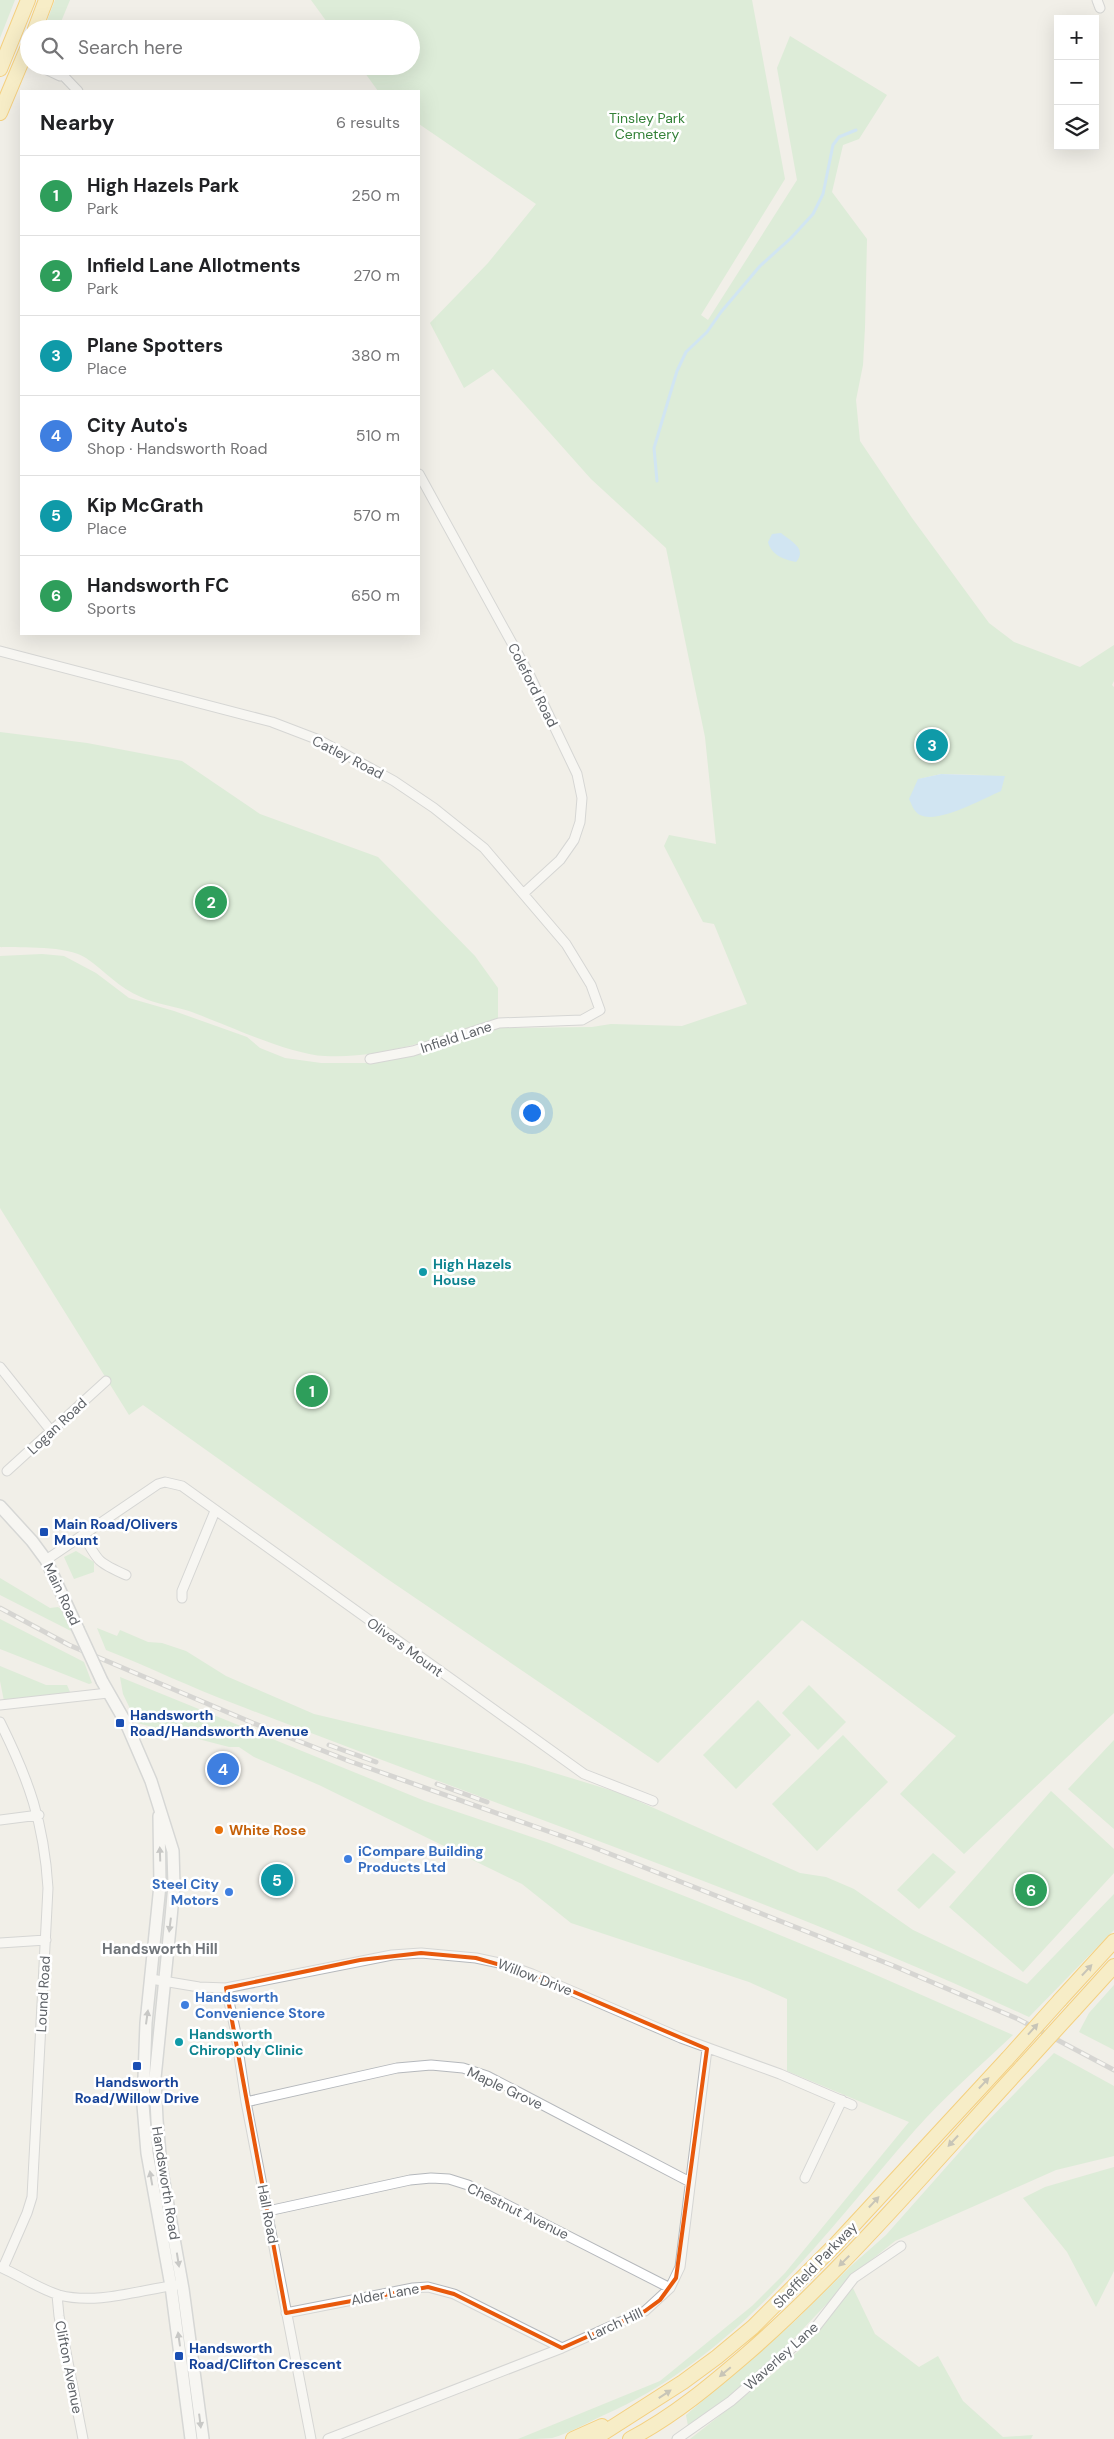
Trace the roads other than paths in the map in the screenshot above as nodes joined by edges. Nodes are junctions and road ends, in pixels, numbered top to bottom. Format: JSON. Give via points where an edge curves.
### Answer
{"nodes":[{"id":1,"x":28,"y":0,"type":"edge"},
{"id":2,"x":46,"y":0,"type":"edge"},
{"id":3,"x":38,"y":20,"type":"edge"},
{"id":4,"x":10,"y":45,"type":"junction"},
{"id":5,"x":20,"y":49,"type":"edge"},
{"id":6,"x":20,"y":67,"type":"edge"},
{"id":7,"x":0,"y":69,"type":"edge"},
{"id":8,"x":58,"y":75,"type":"edge"},
{"id":9,"x":62,"y":77,"type":"joint"},
{"id":10,"x":77,"y":90,"type":"edge"},
{"id":11,"x":0,"y":113,"type":"edge"},
{"id":12,"x":420,"y":476,"type":"edge"},
{"id":13,"x":0,"y":651,"type":"edge"},
{"id":14,"x":524,"y":893,"type":"junction"},
{"id":15,"x":600,"y":1010,"type":"joint"},
{"id":16,"x":370,"y":1059,"type":"dead end"},
{"id":17,"x":0,"y":1367,"type":"edge"},
{"id":18,"x":106,"y":1381,"type":"dead end"},
{"id":19,"x":52,"y":1432,"type":"junction"},
{"id":20,"x":7,"y":1471,"type":"dead end"},
{"id":21,"x":0,"y":1506,"type":"edge"},
{"id":22,"x":215,"y":1511,"type":"junction"},
{"id":23,"x":84,"y":1536,"type":"junction"},
{"id":24,"x":46,"y":1560,"type":"junction"},
{"id":25,"x":126,"y":1575,"type":"dead end"},
{"id":26,"x":182,"y":1598,"type":"dead end"},
{"id":27,"x":108,"y":1693,"type":"junction"},
{"id":28,"x":0,"y":1705,"type":"edge"},
{"id":29,"x":0,"y":1722,"type":"edge"},
{"id":30,"x":653,"y":1801,"type":"dead end"},
{"id":31,"x":159,"y":1809,"type":"junction"},
{"id":32,"x":39,"y":1815,"type":"junction"},
{"id":33,"x":0,"y":1820,"type":"edge"},
{"id":34,"x":46,"y":1940,"type":"junction"},
{"id":35,"x":1114,"y":1941,"type":"edge"},
{"id":36,"x":0,"y":1943,"type":"edge"},
{"id":37,"x":1114,"y":1966,"type":"edge"},
{"id":38,"x":151,"y":1978,"type":"junction"},
{"id":39,"x":166,"y":1981,"type":"junction"},
{"id":40,"x":226,"y":1988,"type":"junction"},
{"id":41,"x":707,"y":2049,"type":"junction"},
{"id":42,"x":842,"y":2100,"type":"junction"},
{"id":43,"x":246,"y":2102,"type":"junction"},
{"id":44,"x":852,"y":2105,"type":"dead end"},
{"id":45,"x":804,"y":2178,"type":"dead end"},
{"id":46,"x":690,"y":2182,"type":"junction"},
{"id":47,"x":268,"y":2211,"type":"junction"},
{"id":48,"x":901,"y":2246,"type":"dead end"},
{"id":49,"x":2,"y":2267,"type":"edge"},
{"id":50,"x":176,"y":2285,"type":"junction"},
{"id":51,"x":670,"y":2288,"type":"junction"},
{"id":52,"x":57,"y":2295,"type":"junction"},
{"id":53,"x":286,"y":2313,"type":"junction"},
{"id":54,"x":562,"y":2348,"type":"junction"},
{"id":55,"x":646,"y":2406,"type":"junction"},
{"id":56,"x":658,"y":2425,"type":"junction"},
{"id":57,"x":83,"y":2439,"type":"edge"},
{"id":58,"x":191,"y":2439,"type":"edge"},
{"id":59,"x":203,"y":2439,"type":"edge"},
{"id":60,"x":311,"y":2439,"type":"edge"},
{"id":61,"x":328,"y":2439,"type":"edge"},
{"id":62,"x":573,"y":2439,"type":"edge"},
{"id":63,"x":594,"y":2439,"type":"edge"},
{"id":64,"x":630,"y":2439,"type":"edge"},
{"id":65,"x":640,"y":2439,"type":"edge"},
{"id":66,"x":677,"y":2439,"type":"edge"}],
"edges":[{"from":1,"to":4,"type":"highway"},
{"from":2,"to":3,"type":"highway"},
{"from":4,"to":5,"type":"highway"},
{"from":4,"to":7,"type":"highway"},
{"from":6,"to":11,"type":"highway"},
{"from":8,"to":9,"type":"street"},
{"from":9,"to":10,"type":"street"},
{"from":12,"to":14,"type":"street","name":"Coleford Road","via":[[530,676],[577,774],[582,798],[580,822],[574,840],[560,860]]},
{"from":13,"to":14,"type":"street","name":"Catley Road","via":[[272,722],[319,740],[394,781],[434,808],[484,848]]},
{"from":14,"to":15,"type":"street","name":"Catley Road","via":[[566,944],[591,985]]},
{"from":15,"to":16,"type":"street","name":"Infield Lane","via":[[582,1020],[499,1023],[413,1051]]},
{"from":17,"to":19,"type":"street"},
{"from":18,"to":19,"type":"street","name":"Logan Road"},
{"from":19,"to":20,"type":"street","name":"Logan Road"},
{"from":21,"to":24,"type":"main road","name":"Main Road"},
{"from":22,"to":23,"type":"street","name":"Olivers Mount","via":[[182,1486],[165,1482]]},
{"from":22,"to":26,"type":"street"},
{"from":22,"to":30,"type":"street","name":"Olivers Mount","via":[[576,1768],[593,1779]]},
{"from":23,"to":24,"type":"street"},
{"from":23,"to":25,"type":"street","via":[[102,1564]]},
{"from":24,"to":27,"type":"main road","name":"Main Road","bridge":true},
{"from":27,"to":28,"type":"street"},
{"from":27,"to":31,"type":"main road","name":"Handsworth Road","via":[[135,1742]]},
{"from":29,"to":32,"type":"street","name":"Lound Road","via":[[23,1768]]},
{"from":38,"to":31,"type":"main road","name":"Handsworth Road","one_way":true,"via":[[160,1885]]},
{"from":31,"to":39,"type":"main road","name":"Handsworth Road","one_way":true,"via":[[170,1838],[174,1884]]},
{"from":32,"to":33,"type":"street"},
{"from":32,"to":34,"type":"street","name":"Lound Road","via":[[46,1849]]},
{"from":34,"to":36,"type":"street"},
{"from":34,"to":49,"type":"street","name":"Lound Road","via":[[32,2197],[28,2213]]},
{"from":55,"to":35,"type":"highway","name":"Sheffield Parkway","one_way":true,"bridge":true,"via":[[718,2357],[767,2314],[836,2244]]},
{"from":37,"to":56,"type":"highway","name":"Sheffield Parkway","one_way":true,"bridge":true,"via":[[860,2246],[788,2318]]},
{"from":38,"to":39,"type":"street","name":"Willow Drive"},
{"from":50,"to":38,"type":"main road","name":"Handsworth Road","one_way":true,"via":[[147,2153],[143,2105],[143,2060]]},
{"from":39,"to":40,"type":"street","name":"Willow Drive"},
{"from":39,"to":50,"type":"main road","name":"Handsworth Road","one_way":true,"via":[[157,2041],[156,2120]]},
{"from":40,"to":41,"type":"street","name":"Willow Drive","via":[[392,1955],[421,1953],[476,1958],[532,1974]]},
{"from":40,"to":43,"type":"street","name":"Hall Road","via":[[236,2030]]},
{"from":41,"to":42,"type":"street","name":"Willow Drive","via":[[758,2065]]},
{"from":41,"to":46,"type":"street","name":"Larch Hill"},
{"from":42,"to":44,"type":"street","name":"Willow Drive"},
{"from":42,"to":45,"type":"street"},
{"from":43,"to":46,"type":"street","name":"Maple Grove","via":[[397,2068],[431,2065],[463,2068],[494,2080]]},
{"from":43,"to":47,"type":"street","name":"Hall Road"},
{"from":46,"to":51,"type":"street","name":"Larch Hill","via":[[680,2267]]},
{"from":47,"to":51,"type":"street","name":"Chestnut Avenue","via":[[410,2180],[449,2179],[487,2194]]},
{"from":47,"to":53,"type":"street","name":"Hall Road"},
{"from":48,"to":66,"type":"street","name":"Waverley Lane","via":[[854,2278],[815,2328],[731,2401]]},
{"from":49,"to":52,"type":"street"},
{"from":50,"to":52,"type":"street","via":[[99,2298]]},
{"from":58,"to":50,"type":"main road","name":"Handsworth Road","one_way":true},
{"from":50,"to":59,"type":"main road","name":"Handsworth Road","one_way":true},
{"from":51,"to":54,"type":"street","name":"Larch Hill","via":[[645,2311]]},
{"from":52,"to":57,"type":"street","name":"Clifton Avenue"},
{"from":53,"to":54,"type":"street","name":"Alder Lane","via":[[428,2287],[454,2294]]},
{"from":53,"to":60,"type":"street","name":"Hall Road"},
{"from":54,"to":61,"type":"street","name":"Larch Hill"},
{"from":55,"to":62,"type":"highway"},
{"from":55,"to":63,"type":"highway","name":"Sheffield Parkway"},
{"from":56,"to":64,"type":"highway","name":"Sheffield Parkway"},
{"from":56,"to":65,"type":"highway"}]}
